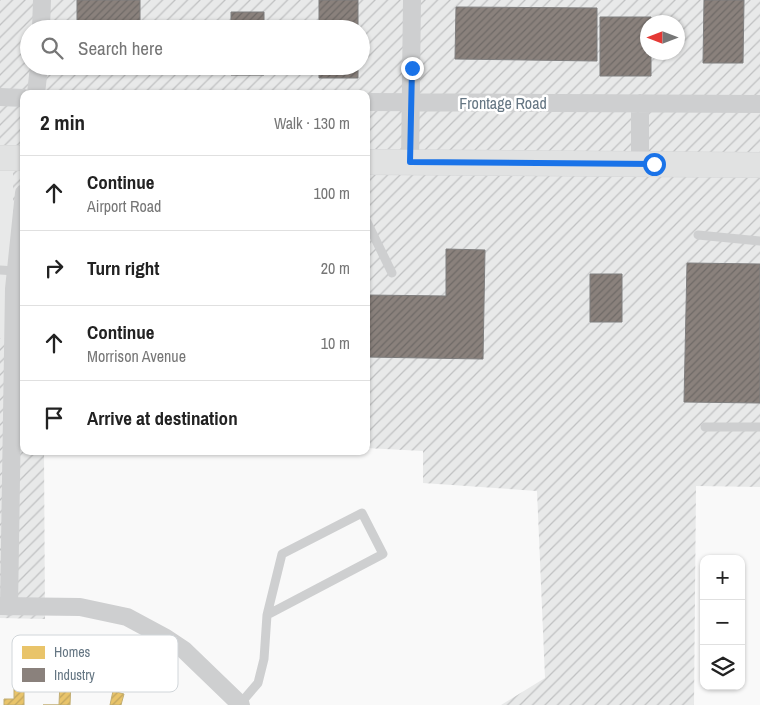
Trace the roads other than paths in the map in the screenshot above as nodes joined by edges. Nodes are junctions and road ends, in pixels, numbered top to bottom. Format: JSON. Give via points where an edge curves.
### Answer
{"nodes":[{"id":1,"x":42,"y":0,"type":"edge"},
{"id":2,"x":412,"y":0,"type":"edge"},
{"id":3,"x":41,"y":20,"type":"edge"},
{"id":4,"x":38,"y":75,"type":"edge"},
{"id":5,"x":36,"y":90,"type":"edge"},
{"id":6,"x":0,"y":97,"type":"edge"},
{"id":7,"x":20,"y":98,"type":"edge"},
{"id":8,"x":370,"y":102,"type":"edge"},
{"id":9,"x":411,"y":102,"type":"junction"},
{"id":10,"x":640,"y":103,"type":"junction"},
{"id":11,"x":760,"y":104,"type":"edge"},
{"id":12,"x":0,"y":158,"type":"edge"},
{"id":13,"x":20,"y":158,"type":"edge"},
{"id":14,"x":370,"y":162,"type":"edge"},
{"id":15,"x":410,"y":162,"type":"junction"},
{"id":16,"x":640,"y":164,"type":"junction"},
{"id":17,"x":760,"y":165,"type":"edge"},
{"id":18,"x":20,"y":212,"type":"edge"},
{"id":19,"x":370,"y":228,"type":"edge"},
{"id":20,"x":698,"y":235,"type":"dead end"},
{"id":21,"x":760,"y":242,"type":"edge"},
{"id":22,"x":8,"y":271,"type":"edge"},
{"id":23,"x":392,"y":273,"type":"dead end"},
{"id":24,"x":704,"y":427,"type":"dead end"},
{"id":25,"x":760,"y":427,"type":"edge"},
{"id":26,"x":5,"y":607,"type":"edge"},
{"id":27,"x":268,"y":615,"type":"junction"},
{"id":28,"x":160,"y":635,"type":"edge"},
{"id":29,"x":178,"y":646,"type":"edge"},
{"id":30,"x":241,"y":705,"type":"edge"}],
"edges":[{"from":1,"to":3,"type":"street"},
{"from":2,"to":9,"type":"street"},
{"from":4,"to":5,"type":"street"},
{"from":6,"to":7,"type":"street"},
{"from":8,"to":9,"type":"street","name":"Frontage Road"},
{"from":9,"to":10,"type":"street","name":"Frontage Road"},
{"from":9,"to":15,"type":"street"},
{"from":10,"to":11,"type":"street","name":"Frontage Road"},
{"from":10,"to":16,"type":"street"},
{"from":12,"to":13,"type":"main road"},
{"from":14,"to":15,"type":"main road"},
{"from":15,"to":16,"type":"main road"},
{"from":16,"to":17,"type":"main road"},
{"from":18,"to":22,"type":"street"},
{"from":19,"to":23,"type":"lane"},
{"from":20,"to":21,"type":"lane"},
{"from":22,"to":26,"type":"street","via":[[13,303]]},
{"from":24,"to":25,"type":"lane"},
{"from":26,"to":28,"type":"street","via":[[80,607],[127,617]]},
{"from":27,"to":27,"type":"lane","via":[[282,554],[362,513],[383,554]]},
{"from":27,"to":30,"type":"lane","via":[[258,683]]},
{"from":29,"to":30,"type":"street"}]}
